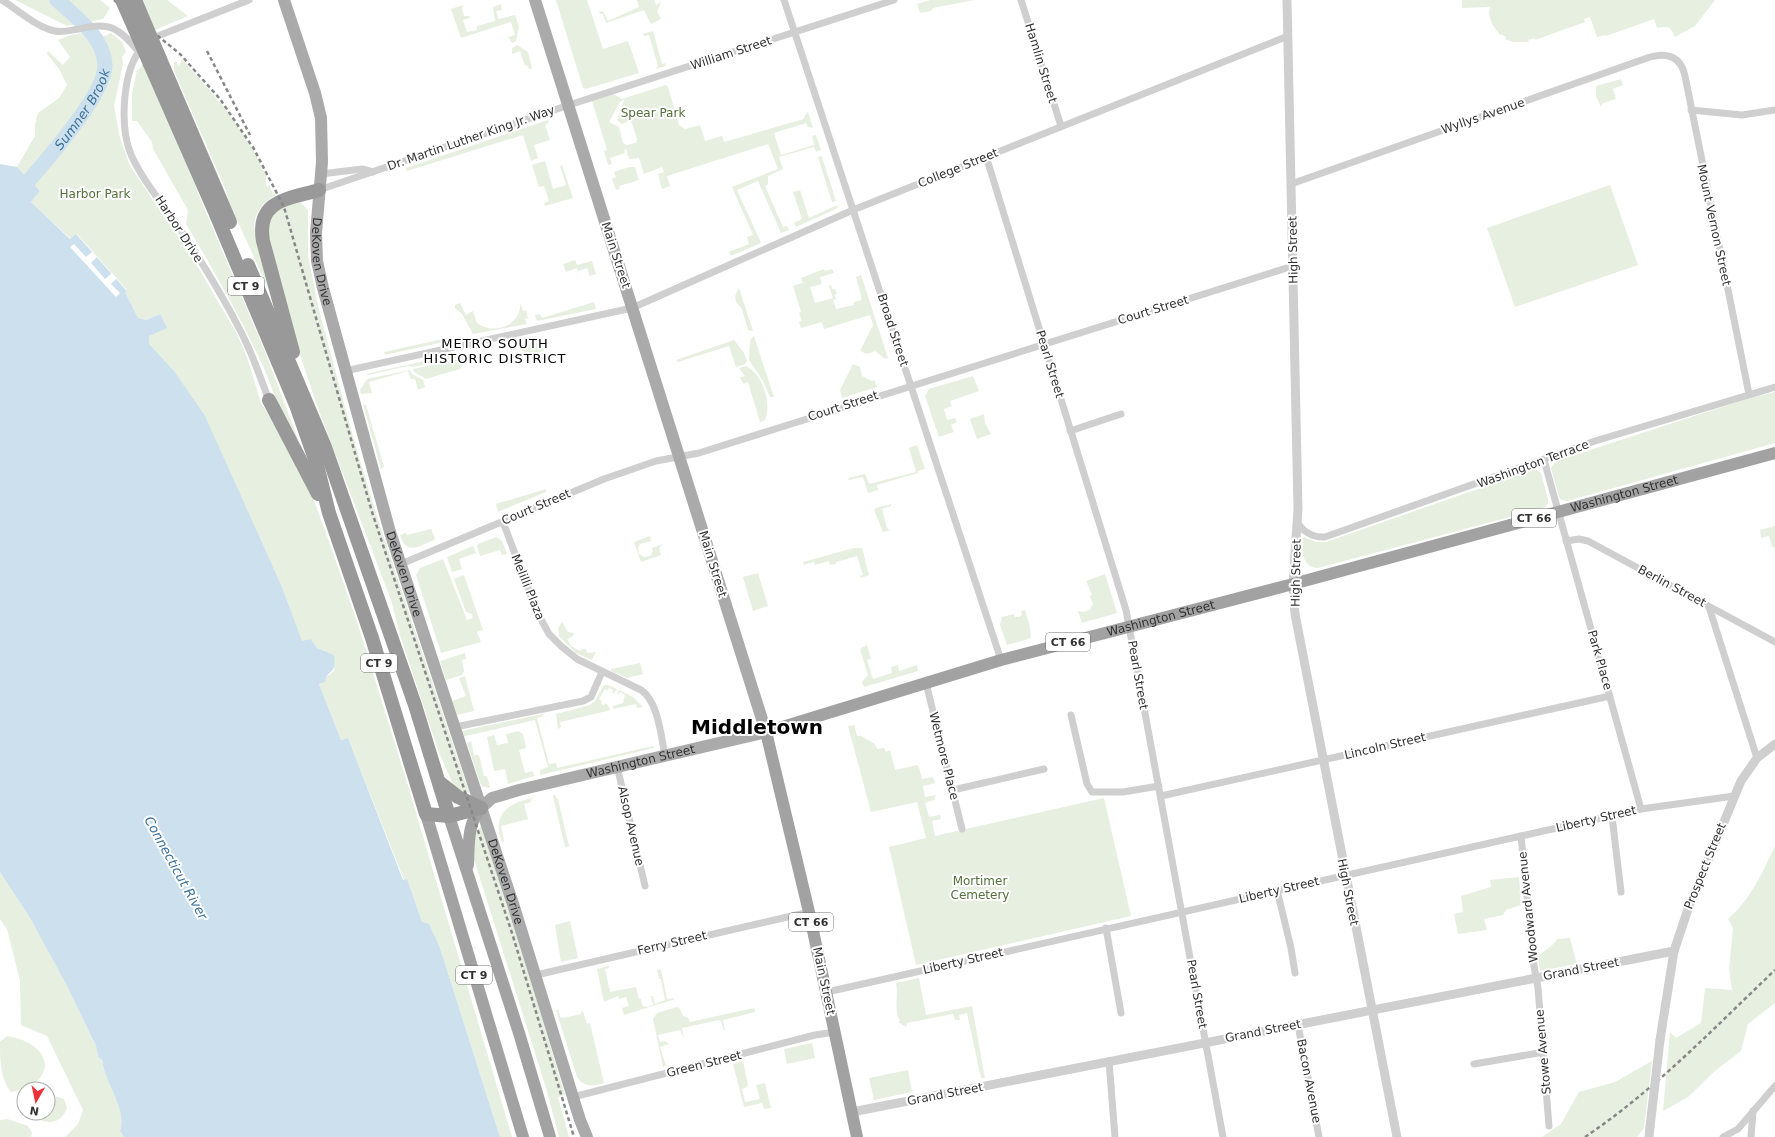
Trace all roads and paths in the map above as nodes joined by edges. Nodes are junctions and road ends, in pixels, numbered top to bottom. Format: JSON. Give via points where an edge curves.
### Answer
{"nodes":[{"id":1,"x":2,"y":0,"type":"edge"},
{"id":2,"x":122,"y":0,"type":"edge"},
{"id":3,"x":135,"y":0,"type":"edge"},
{"id":4,"x":249,"y":0,"type":"edge"},
{"id":5,"x":284,"y":0,"type":"edge"},
{"id":6,"x":535,"y":0,"type":"edge"},
{"id":7,"x":784,"y":0,"type":"edge"},
{"id":8,"x":894,"y":0,"type":"edge"},
{"id":9,"x":1021,"y":0,"type":"edge"},
{"id":10,"x":1287,"y":0,"type":"edge"},
{"id":11,"x":794,"y":32,"type":"junction"},
{"id":12,"x":1288,"y":36,"type":"junction"},
{"id":13,"x":138,"y":52,"type":"junction"},
{"id":14,"x":1675,"y":58,"type":"joint"},
{"id":15,"x":155,"y":61,"type":"junction"},
{"id":16,"x":569,"y":105,"type":"junction"},
{"id":17,"x":1691,"y":110,"type":"junction"},
{"id":18,"x":1775,"y":110,"type":"edge"},
{"id":19,"x":1061,"y":126,"type":"junction"},
{"id":20,"x":986,"y":156,"type":"junction"},
{"id":21,"x":373,"y":172,"type":"junction"},
{"id":22,"x":321,"y":174,"type":"junction"},
{"id":23,"x":1291,"y":184,"type":"junction"},
{"id":24,"x":319,"y":190,"type":"junction"},
{"id":25,"x":853,"y":210,"type":"junction"},
{"id":26,"x":1293,"y":266,"type":"junction"},
{"id":27,"x":632,"y":308,"type":"junction"},
{"id":28,"x":1043,"y":344,"type":"junction"},
{"id":29,"x":345,"y":371,"type":"junction"},
{"id":30,"x":911,"y":385,"type":"junction"},
{"id":31,"x":1775,"y":387,"type":"edge"},
{"id":32,"x":1749,"y":394,"type":"junction"},
{"id":33,"x":269,"y":400,"type":"joint"},
{"id":34,"x":307,"y":402,"type":"junction"},
{"id":35,"x":1121,"y":414,"type":"dead end"},
{"id":36,"x":1070,"y":431,"type":"junction"},
{"id":37,"x":1775,"y":453,"type":"edge"},
{"id":38,"x":679,"y":456,"type":"junction"},
{"id":39,"x":1544,"y":460,"type":"junction"},
{"id":40,"x":1558,"y":511,"type":"junction"},
{"id":41,"x":329,"y":513,"type":"junction"},
{"id":42,"x":503,"y":522,"type":"junction"},
{"id":43,"x":1298,"y":523,"type":"junction"},
{"id":44,"x":1566,"y":541,"type":"junction"},
{"id":45,"x":401,"y":564,"type":"junction"},
{"id":46,"x":1293,"y":584,"type":"junction"},
{"id":47,"x":1710,"y":607,"type":"junction"},
{"id":48,"x":1129,"y":626,"type":"junction"},
{"id":49,"x":1775,"y":642,"type":"edge"},
{"id":50,"x":1002,"y":660,"type":"junction"},
{"id":51,"x":602,"y":672,"type":"junction"},
{"id":52,"x":926,"y":682,"type":"junction"},
{"id":53,"x":1610,"y":696,"type":"junction"},
{"id":54,"x":1071,"y":715,"type":"dead end"},
{"id":55,"x":454,"y":727,"type":"junction"},
{"id":56,"x":766,"y":732,"type":"junction"},
{"id":57,"x":1775,"y":744,"type":"edge"},
{"id":58,"x":665,"y":755,"type":"junction"},
{"id":59,"x":1757,"y":758,"type":"junction"},
{"id":60,"x":1323,"y":760,"type":"junction"},
{"id":61,"x":617,"y":766,"type":"junction"},
{"id":62,"x":1044,"y":769,"type":"dead end"},
{"id":63,"x":439,"y":782,"type":"junction"},
{"id":64,"x":1159,"y":786,"type":"junction"},
{"id":65,"x":953,"y":790,"type":"junction"},
{"id":66,"x":1161,"y":796,"type":"junction"},
{"id":67,"x":1734,"y":796,"type":"junction"},
{"id":68,"x":481,"y":808,"type":"junction"},
{"id":69,"x":1641,"y":809,"type":"junction"},
{"id":70,"x":426,"y":814,"type":"junction"},
{"id":71,"x":449,"y":816,"type":"junction"},
{"id":72,"x":1612,"y":816,"type":"junction"},
{"id":73,"x":962,"y":829,"type":"dead end"},
{"id":74,"x":1521,"y":836,"type":"junction"},
{"id":75,"x":468,"y":875,"type":"junction"},
{"id":76,"x":1344,"y":875,"type":"junction"},
{"id":77,"x":645,"y":886,"type":"dead end"},
{"id":78,"x":1277,"y":890,"type":"junction"},
{"id":79,"x":1621,"y":892,"type":"dead end"},
{"id":80,"x":1182,"y":911,"type":"junction"},
{"id":81,"x":809,"y":912,"type":"junction"},
{"id":82,"x":1106,"y":928,"type":"junction"},
{"id":83,"x":1674,"y":951,"type":"junction"},
{"id":84,"x":1295,"y":973,"type":"dead end"},
{"id":85,"x":536,"y":975,"type":"junction"},
{"id":86,"x":1536,"y":978,"type":"junction"},
{"id":87,"x":827,"y":992,"type":"junction"},
{"id":88,"x":1372,"y":1010,"type":"junction"},
{"id":89,"x":1121,"y":1013,"type":"dead end"},
{"id":90,"x":1298,"y":1025,"type":"junction"},
{"id":91,"x":835,"y":1032,"type":"junction"},
{"id":92,"x":1206,"y":1042,"type":"junction"},
{"id":93,"x":1544,"y":1052,"type":"junction"},
{"id":94,"x":1109,"y":1061,"type":"junction"},
{"id":95,"x":1474,"y":1064,"type":"dead end"},
{"id":96,"x":1775,"y":1086,"type":"edge"},
{"id":97,"x":573,"y":1097,"type":"junction"},
{"id":98,"x":1753,"y":1111,"type":"junction"},
{"id":99,"x":852,"y":1112,"type":"junction"},
{"id":100,"x":1549,"y":1126,"type":"dead end"},
{"id":101,"x":522,"y":1137,"type":"edge"},
{"id":102,"x":550,"y":1137,"type":"edge"},
{"id":103,"x":587,"y":1137,"type":"edge"},
{"id":104,"x":857,"y":1137,"type":"edge"},
{"id":105,"x":1115,"y":1137,"type":"edge"},
{"id":106,"x":1223,"y":1137,"type":"edge"},
{"id":107,"x":1320,"y":1137,"type":"edge"},
{"id":108,"x":1397,"y":1137,"type":"edge"},
{"id":109,"x":1649,"y":1137,"type":"edge"},
{"id":110,"x":1723,"y":1137,"type":"edge"},
{"id":111,"x":1750,"y":1137,"type":"edge"}],
"edges":[{"from":1,"to":13,"type":"street","via":[[45,28],[54,31],[106,25],[129,39]]},
{"from":2,"to":15,"type":"highway","number":"CT 9","bridge":true},
{"from":3,"to":15,"type":"highway","number":"CT 9","bridge":true},
{"from":4,"to":13,"type":"street","via":[[158,36]]},
{"from":5,"to":22,"type":"main road","name":"DeKoven Drive","via":[[319,110],[322,134]]},
{"from":6,"to":16,"type":"main road","name":"Main Street"},
{"from":7,"to":11,"type":"street","name":"Broad Street"},
{"from":8,"to":11,"type":"street","name":"William Street"},
{"from":9,"to":19,"type":"street","name":"Hamlin Street"},
{"from":10,"to":12,"type":"street","name":"High Street"},
{"from":11,"to":16,"type":"street","name":"William Street"},
{"from":11,"to":25,"type":"street","name":"Broad Street"},
{"from":12,"to":19,"type":"street","name":"College Street"},
{"from":12,"to":23,"type":"street","name":"High Street"},
{"from":13,"to":33,"type":"street","name":"Harbor Drive","via":[[129,78],[125,103],[126,133],[130,151],[138,168],[182,230],[229,310],[250,350]]},
{"from":14,"to":17,"type":"street","name":"Mount Vernon Street","via":[[1684,69]]},
{"from":14,"to":23,"type":"street","name":"Wyllys Avenue","via":[[1664,54],[1650,57]]},
{"from":15,"to":34,"type":"highway","number":"CT 9"},
{"from":15,"to":41,"type":"highway","number":"CT 9","via":[[284,376],[317,465]]},
{"from":16,"to":21,"type":"street","name":"Dr. Martin Luther King Jr. Way"},
{"from":16,"to":27,"type":"main road","name":"Main Street"},
{"from":17,"to":18,"type":"street","via":[[1742,114]]},
{"from":17,"to":32,"type":"street","name":"Mount Vernon Street"},
{"from":19,"to":20,"type":"street","name":"College Street"},
{"from":20,"to":25,"type":"street","name":"College Street"},
{"from":20,"to":28,"type":"street","name":"Pearl Street"},
{"from":21,"to":22,"type":"street","name":"Dr. Martin Luther King Jr. Way","via":[[362,169]]},
{"from":21,"to":24,"type":"street","name":"Dr. Martin Luther King Jr. Way"},
{"from":22,"to":24,"type":"main road","name":"DeKoven Drive"},
{"from":23,"to":26,"type":"street","name":"High Street"},
{"from":24,"to":29,"type":"main road","name":"DeKoven Drive","via":[[317,261]]},
{"from":24,"to":34,"type":"highway","via":[[275,204],[266,212],[262,226],[263,242]]},
{"from":25,"to":27,"type":"street","name":"College Street"},
{"from":25,"to":30,"type":"street","name":"Broad Street"},
{"from":26,"to":28,"type":"street","name":"Court Street"},
{"from":26,"to":43,"type":"street","name":"High Street"},
{"from":27,"to":29,"type":"street","name":"College Street"},
{"from":27,"to":38,"type":"main road","name":"Main Street"},
{"from":28,"to":30,"type":"street","name":"Court Street"},
{"from":28,"to":36,"type":"street","name":"Pearl Street"},
{"from":29,"to":45,"type":"main road","name":"DeKoven Drive"},
{"from":30,"to":38,"type":"street","name":"Court Street","via":[[699,453]]},
{"from":30,"to":50,"type":"street","name":"Broad Street"},
{"from":31,"to":32,"type":"street","name":"Washington Terrace"},
{"from":32,"to":39,"type":"street","name":"Washington Terrace","via":[[1622,432]]},
{"from":33,"to":41,"type":"highway"},
{"from":34,"to":63,"type":"highway","number":"CT 9","via":[[415,705]]},
{"from":35,"to":36,"type":"street"},
{"from":36,"to":48,"type":"street","name":"Pearl Street"},
{"from":37,"to":40,"type":"highway","name":"Washington Street","number":"CT 66"},
{"from":38,"to":42,"type":"street","name":"Court Street","via":[[604,479]]},
{"from":38,"to":56,"type":"main road","name":"Main Street"},
{"from":39,"to":40,"type":"street","name":"Park Place"},
{"from":39,"to":43,"type":"street","name":"Washington Terrace","via":[[1325,537],[1304,531]]},
{"from":40,"to":44,"type":"street","name":"Park Place"},
{"from":40,"to":46,"type":"highway","name":"Washington Street","number":"CT 66"},
{"from":41,"to":70,"type":"highway","number":"CT 9","via":[[372,638]]},
{"from":42,"to":45,"type":"street","name":"Court Street"},
{"from":42,"to":51,"type":"street","name":"Melilli Plaza","via":[[537,612],[547,630],[556,642],[572,655]]},
{"from":43,"to":46,"type":"street","name":"High Street"},
{"from":44,"to":47,"type":"street","name":"Berlin Street","via":[[1588,541]]},
{"from":44,"to":53,"type":"street","name":"Park Place"},
{"from":45,"to":55,"type":"main road","name":"DeKoven Drive"},
{"from":46,"to":48,"type":"highway","name":"Washington Street","number":"CT 66"},
{"from":46,"to":60,"type":"street","name":"High Street","via":[[1298,633]]},
{"from":47,"to":49,"type":"street","name":"Berlin Street"},
{"from":47,"to":59,"type":"street"},
{"from":48,"to":50,"type":"highway","name":"Washington Street","number":"CT 66"},
{"from":48,"to":64,"type":"street","name":"Pearl Street"},
{"from":50,"to":52,"type":"highway","name":"Washington Street","number":"CT 66"},
{"from":51,"to":55,"type":"street","via":[[591,696],[584,701]]},
{"from":51,"to":58,"type":"street","name":"Melilli Plaza","via":[[649,696]]},
{"from":52,"to":56,"type":"highway","name":"Washington Street","number":"CT 66"},
{"from":52,"to":65,"type":"street","name":"Wetmore Place"},
{"from":53,"to":60,"type":"street","name":"Lincoln Street"},
{"from":53,"to":69,"type":"street","name":"Park Place"},
{"from":54,"to":64,"type":"street","via":[[1087,784],[1092,792],[1123,792]]},
{"from":55,"to":68,"type":"main road","name":"DeKoven Drive"},
{"from":56,"to":58,"type":"main road","name":"Washington Street"},
{"from":56,"to":81,"type":"highway","name":"Main Street","number":"CT 66"},
{"from":57,"to":59,"type":"street"},
{"from":58,"to":61,"type":"main road","name":"Washington Street"},
{"from":59,"to":67,"type":"street","name":"Prospect Street"},
{"from":60,"to":66,"type":"street","name":"Lincoln Street"},
{"from":60,"to":76,"type":"street","name":"High Street"},
{"from":61,"to":68,"type":"main road","name":"Washington Street","via":[[503,794],[492,798]]},
{"from":61,"to":77,"type":"street","name":"Alsop Avenue"},
{"from":62,"to":65,"type":"street"},
{"from":63,"to":68,"type":"highway","via":[[458,797]]},
{"from":63,"to":71,"type":"highway","number":"CT 9"},
{"from":64,"to":66,"type":"street","name":"Pearl Street"},
{"from":65,"to":73,"type":"street","name":"Wetmore Place"},
{"from":66,"to":80,"type":"street","name":"Pearl Street"},
{"from":67,"to":69,"type":"street","name":"Liberty Street"},
{"from":67,"to":83,"type":"street","name":"Prospect Street","via":[[1685,916]]},
{"from":68,"to":71,"type":"highway"},
{"from":68,"to":75,"type":"highway","via":[[469,834]]},
{"from":68,"to":85,"type":"main road","name":"DeKoven Drive"},
{"from":69,"to":72,"type":"street","name":"Liberty Street"},
{"from":70,"to":71,"type":"highway"},
{"from":70,"to":101,"type":"highway","number":"CT 9"},
{"from":71,"to":75,"type":"highway","number":"CT 9"},
{"from":72,"to":74,"type":"street","name":"Liberty Street"},
{"from":72,"to":79,"type":"street"},
{"from":74,"to":76,"type":"street","name":"Liberty Street"},
{"from":74,"to":86,"type":"street","name":"Woodward Avenue"},
{"from":75,"to":102,"type":"highway","number":"CT 9"},
{"from":76,"to":78,"type":"street","name":"Liberty Street"},
{"from":76,"to":88,"type":"street","name":"High Street"},
{"from":78,"to":80,"type":"street","name":"Liberty Street"},
{"from":78,"to":84,"type":"street"},
{"from":80,"to":82,"type":"street","name":"Liberty Street"},
{"from":80,"to":92,"type":"street","name":"Pearl Street"},
{"from":81,"to":85,"type":"street","name":"Ferry Street"},
{"from":81,"to":87,"type":"highway","name":"Main Street","number":"CT 66"},
{"from":82,"to":87,"type":"street","name":"Liberty Street"},
{"from":82,"to":89,"type":"street"},
{"from":83,"to":86,"type":"street","name":"Grand Street"},
{"from":83,"to":109,"type":"street","name":"Prospect Street","bridge":true,"via":[[1660,1040]]},
{"from":85,"to":97,"type":"main road","name":"DeKoven Drive"},
{"from":86,"to":88,"type":"street","name":"Grand Street"},
{"from":86,"to":93,"type":"street","name":"Stowe Avenue"},
{"from":87,"to":91,"type":"highway","name":"Main Street","number":"CT 66"},
{"from":88,"to":90,"type":"street","name":"Grand Street"},
{"from":88,"to":108,"type":"street","name":"High Street"},
{"from":90,"to":92,"type":"street","name":"Grand Street"},
{"from":90,"to":107,"type":"street","name":"Bacon Avenue"},
{"from":91,"to":97,"type":"street","name":"Green Street"},
{"from":91,"to":99,"type":"highway","name":"Main Street","number":"CT 66"},
{"from":92,"to":94,"type":"street","name":"Grand Street"},
{"from":92,"to":106,"type":"street","name":"Pearl Street"},
{"from":93,"to":95,"type":"street"},
{"from":93,"to":100,"type":"street","name":"Stowe Avenue"},
{"from":94,"to":99,"type":"street","name":"Grand Street"},
{"from":94,"to":105,"type":"street"},
{"from":96,"to":98,"type":"street"},
{"from":97,"to":103,"type":"main road","name":"DeKoven Drive"},
{"from":98,"to":110,"type":"street","via":[[1738,1129]]},
{"from":98,"to":111,"type":"street"},
{"from":99,"to":104,"type":"highway","name":"Main Street","number":"CT 66"}]}
